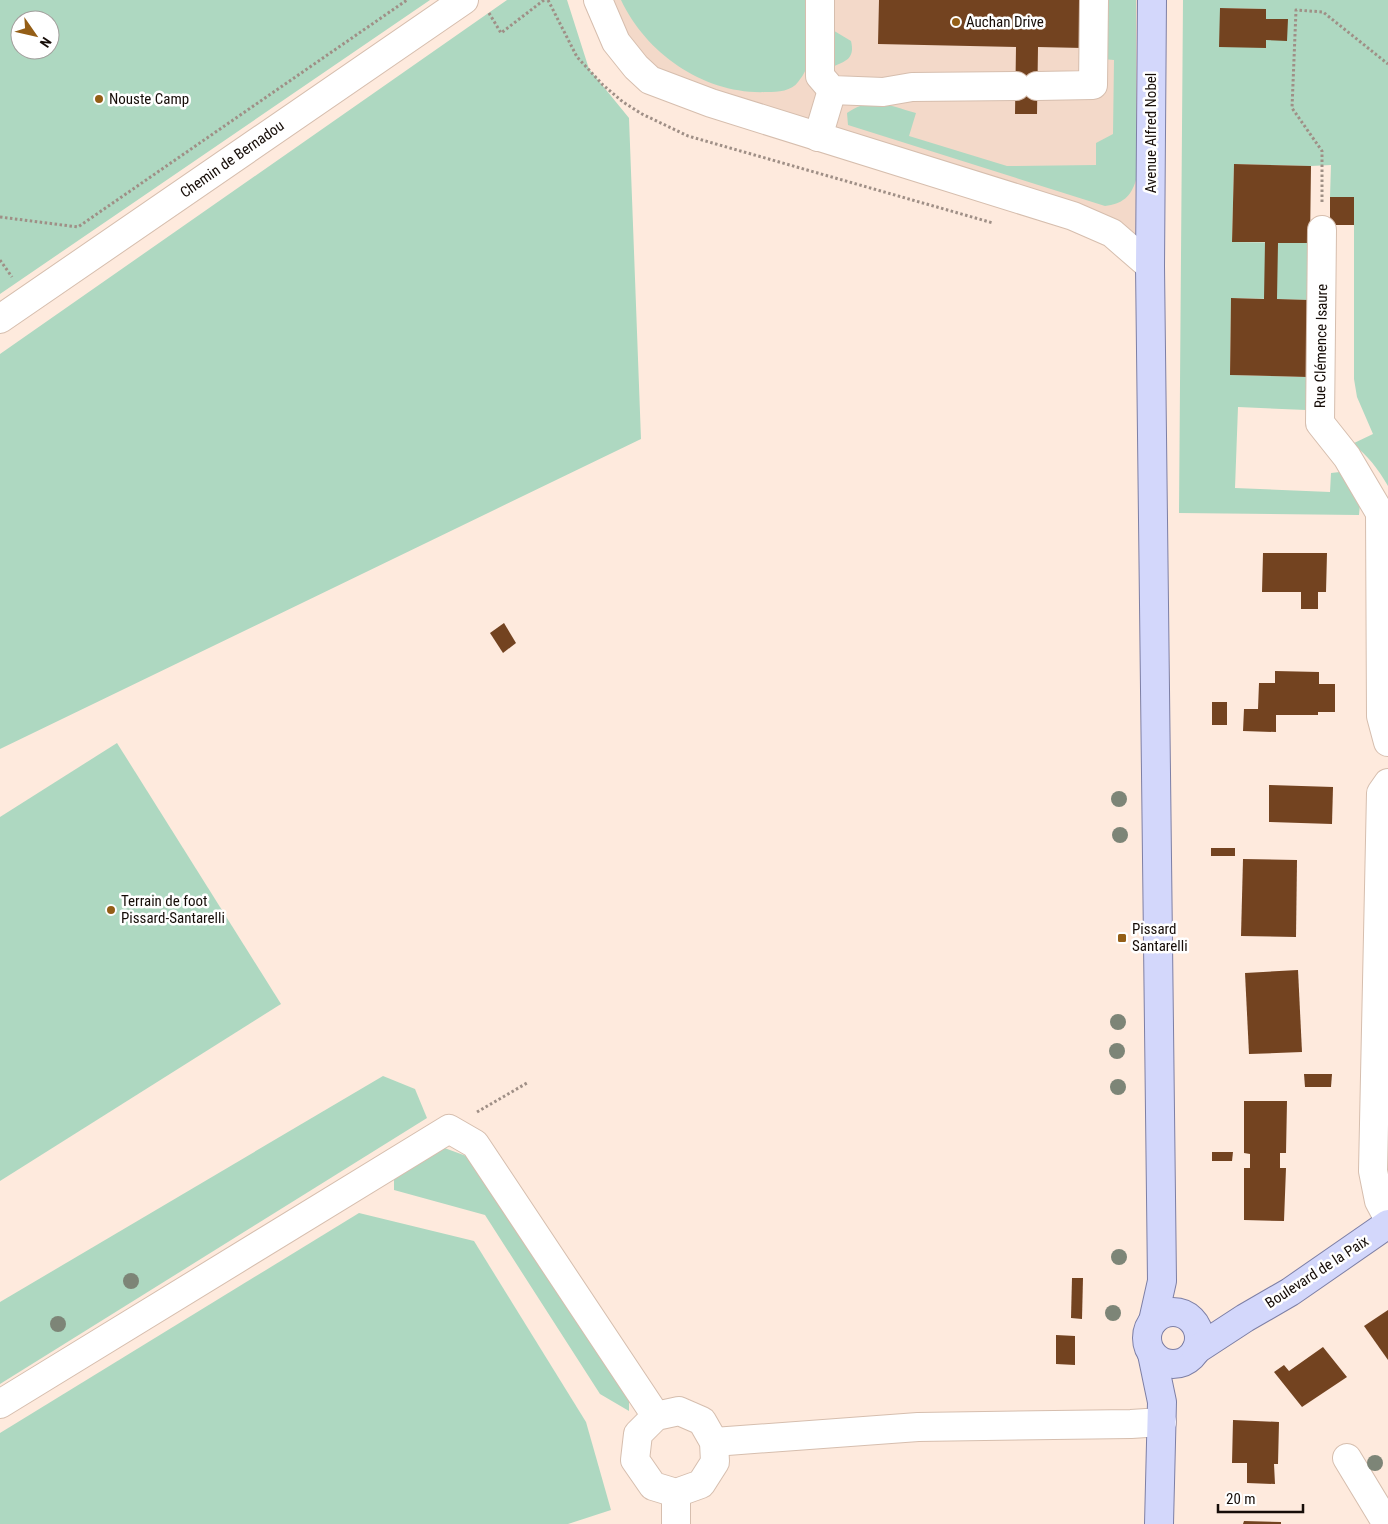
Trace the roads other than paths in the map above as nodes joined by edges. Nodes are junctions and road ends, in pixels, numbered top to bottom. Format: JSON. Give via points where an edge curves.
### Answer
{"nodes":[{"id":1,"x":598,"y":0,"type":"edge"},
{"id":2,"x":820,"y":0,"type":"edge"},
{"id":3,"x":1094,"y":0,"type":"edge"},
{"id":4,"x":1152,"y":0,"type":"edge"},
{"id":5,"x":475,"y":4,"type":"edge"},
{"id":6,"x":832,"y":90,"type":"junction"},
{"id":7,"x":818,"y":137,"type":"junction"},
{"id":8,"x":1322,"y":230,"type":"road end"},
{"id":9,"x":1150,"y":266,"type":"junction"},
{"id":10,"x":0,"y":319,"type":"edge"},
{"id":11,"x":1388,"y":742,"type":"edge"},
{"id":12,"x":1388,"y":783,"type":"edge"},
{"id":13,"x":1388,"y":1218,"type":"edge"},
{"id":14,"x":1388,"y":1224,"type":"edge"},
{"id":15,"x":1175,"y":1338,"type":"junction"},
{"id":16,"x":0,"y":1404,"type":"edge"},
{"id":17,"x":1162,"y":1412,"type":"junction"},
{"id":18,"x":656,"y":1416,"type":"junction"},
{"id":19,"x":714,"y":1442,"type":"junction"},
{"id":20,"x":1347,"y":1458,"type":"dead end"},
{"id":21,"x":676,"y":1493,"type":"junction"},
{"id":22,"x":676,"y":1524,"type":"edge"},
{"id":23,"x":1159,"y":1524,"type":"edge"},
{"id":24,"x":1387,"y":1524,"type":"edge"}],
"edges":[{"from":1,"to":7,"type":"street","via":[[616,42],[650,80]]},
{"from":2,"to":6,"type":"street","via":[[820,76]]},
{"from":3,"to":6,"type":"street","via":[[1093,86],[912,88],[883,92]]},
{"from":4,"to":9,"type":"main road","name":"Avenue Alfred Nobel"},
{"from":5,"to":10,"type":"street","name":"Chemin de Bernadou"},
{"from":6,"to":7,"type":"street"},
{"from":7,"to":9,"type":"street","via":[[1073,216],[1112,233]]},
{"from":8,"to":11,"type":"street","name":"Rue Clémence Isaure","via":[[1320,423],[1346,457],[1380,513],[1381,716]]},
{"from":9,"to":15,"type":"main road","name":"Avenue Alfred Nobel","via":[[1162,1281]]},
{"from":12,"to":13,"type":"street","via":[[1381,793],[1373,1171],[1379,1201]]},
{"from":14,"to":15,"type":"main road","name":"Boulevard de la Paix","via":[[1290,1292],[1245,1318],[1219,1320]]},
{"from":15,"to":17,"type":"main road"},
{"from":16,"to":18,"type":"street","via":[[449,1129],[475,1144]]},
{"from":17,"to":19,"type":"street","via":[[1122,1424],[918,1427]]},
{"from":17,"to":23,"type":"main road"},
{"from":18,"to":19,"type":"street","via":[[679,1411],[702,1421]]},
{"from":18,"to":21,"type":"street","via":[[638,1434],[635,1460],[653,1486]]},
{"from":19,"to":21,"type":"street","via":[[715,1462],[701,1484]]},
{"from":20,"to":24,"type":"street"},
{"from":21,"to":22,"type":"street"}]}
